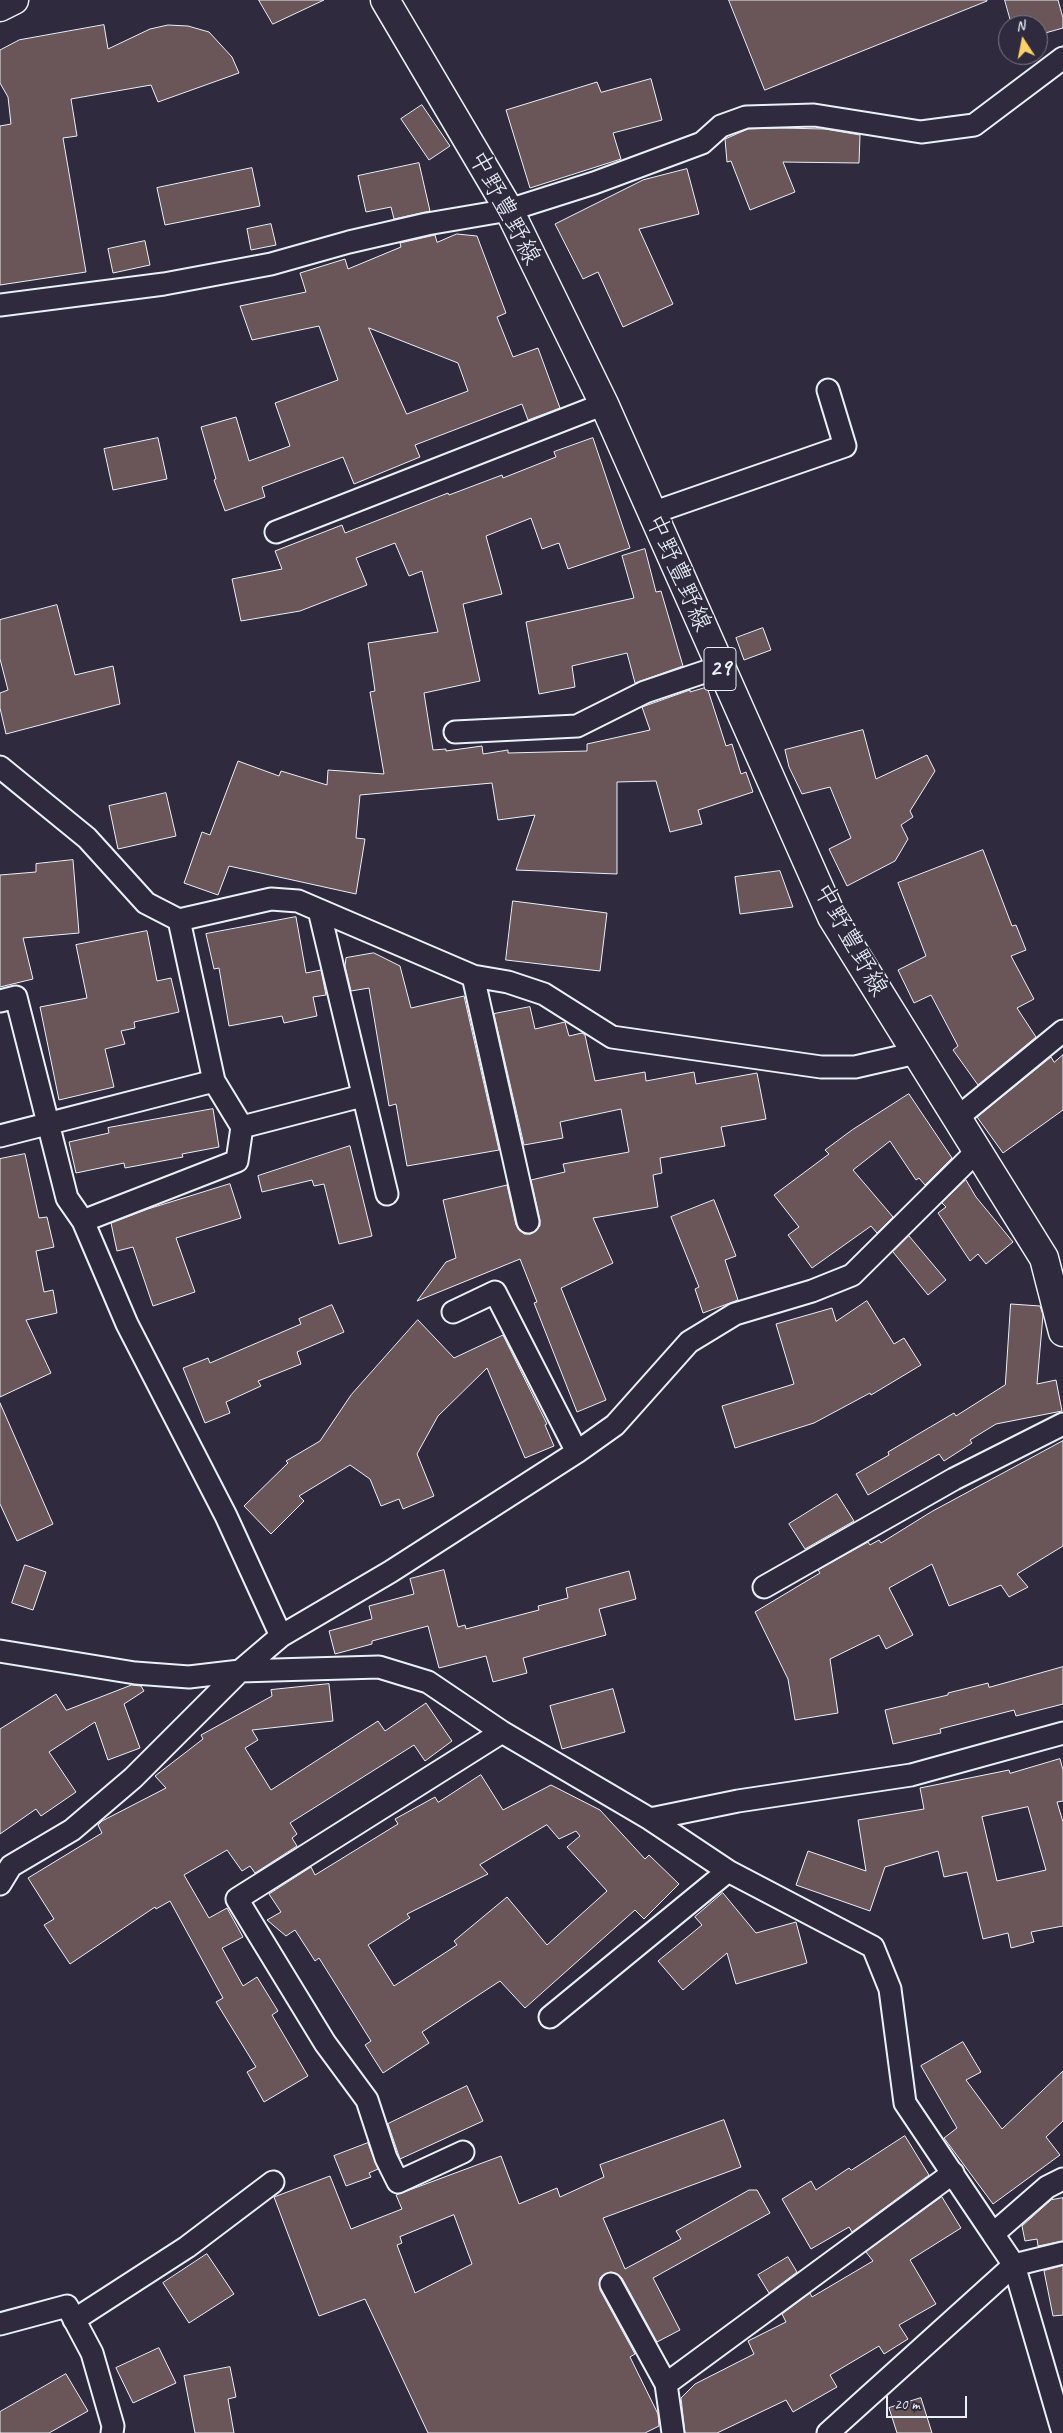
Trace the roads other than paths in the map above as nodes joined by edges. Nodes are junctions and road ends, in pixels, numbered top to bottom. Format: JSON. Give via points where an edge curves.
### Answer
{"nodes":[{"id":1,"x":14,"y":0,"type":"edge"},
{"id":2,"x":385,"y":0,"type":"edge"},
{"id":3,"x":0,"y":7,"type":"edge"},
{"id":4,"x":1063,"y":58,"type":"edge"},
{"id":5,"x":508,"y":210,"type":"junction"},
{"id":6,"x":0,"y":305,"type":"edge"},
{"id":7,"x":828,"y":390,"type":"dead end"},
{"id":8,"x":604,"y":404,"type":"junction"},
{"id":9,"x":652,"y":513,"type":"junction"},
{"id":10,"x":276,"y":532,"type":"dead end"},
{"id":11,"x":719,"y":667,"type":"junction"},
{"id":12,"x":455,"y":732,"type":"dead end"},
{"id":13,"x":0,"y":767,"type":"edge"},
{"id":14,"x":319,"y":910,"type":"junction"},
{"id":15,"x":179,"y":920,"type":"junction"},
{"id":16,"x":473,"y":976,"type":"junction"},
{"id":17,"x":0,"y":1001,"type":"edge"},
{"id":18,"x":1063,"y":1031,"type":"edge"},
{"id":19,"x":916,"y":1053,"type":"junction"},
{"id":20,"x":214,"y":1081,"type":"junction"},
{"id":21,"x":362,"y":1096,"type":"junction"},
{"id":22,"x":957,"y":1118,"type":"junction"},
{"id":23,"x":47,"y":1124,"type":"junction"},
{"id":24,"x":242,"y":1127,"type":"junction"},
{"id":25,"x":0,"y":1136,"type":"edge"},
{"id":26,"x":978,"y":1151,"type":"junction"},
{"id":27,"x":387,"y":1194,"type":"dead end"},
{"id":28,"x":83,"y":1221,"type":"junction"},
{"id":29,"x":528,"y":1222,"type":"dead end"},
{"id":30,"x":453,"y":1312,"type":"dead end"},
{"id":31,"x":1063,"y":1332,"type":"edge"},
{"id":32,"x":1063,"y":1424,"type":"edge"},
{"id":33,"x":577,"y":1452,"type":"junction"},
{"id":34,"x":764,"y":1587,"type":"dead end"},
{"id":35,"x":281,"y":1636,"type":"junction"},
{"id":36,"x":0,"y":1651,"type":"edge"},
{"id":37,"x":240,"y":1671,"type":"junction"},
{"id":38,"x":502,"y":1732,"type":"junction"},
{"id":39,"x":1063,"y":1733,"type":"edge"},
{"id":40,"x":650,"y":1819,"type":"junction"},
{"id":41,"x":728,"y":1871,"type":"junction"},
{"id":42,"x":0,"y":1884,"type":"edge"},
{"id":43,"x":550,"y":2018,"type":"dead end"},
{"id":44,"x":463,"y":2152,"type":"dead end"},
{"id":45,"x":953,"y":2173,"type":"junction"},
{"id":46,"x":1063,"y":2180,"type":"edge"},
{"id":47,"x":273,"y":2182,"type":"dead end"},
{"id":48,"x":994,"y":2234,"type":"junction"},
{"id":49,"x":1063,"y":2253,"type":"edge"},
{"id":50,"x":1014,"y":2265,"type":"junction"},
{"id":51,"x":611,"y":2284,"type":"dead end"},
{"id":52,"x":74,"y":2320,"type":"junction"},
{"id":53,"x":0,"y":2324,"type":"edge"},
{"id":54,"x":666,"y":2384,"type":"junction"},
{"id":55,"x":112,"y":2433,"type":"edge"},
{"id":56,"x":673,"y":2433,"type":"edge"},
{"id":57,"x":828,"y":2433,"type":"edge"},
{"id":58,"x":1063,"y":2433,"type":"edge"}],
"edges":[{"from":1,"to":3,"type":"main road"},
{"from":2,"to":5,"type":"main road","name":"中野豊野線","number":"29"},
{"from":4,"to":5,"type":"street","via":[[974,126],[921,132],[814,115],[746,118],[720,126],[702,143],[594,183]]},
{"from":5,"to":6,"type":"street","via":[[427,224],[271,264],[164,284]]},
{"from":5,"to":8,"type":"main road","name":"中野豊野線","number":"29"},
{"from":7,"to":9,"type":"street","via":[[844,446]]},
{"from":8,"to":9,"type":"main road","name":"中野豊野線","number":"29"},
{"from":8,"to":10,"type":"street"},
{"from":9,"to":11,"type":"main road","name":"中野豊野線","number":"29"},
{"from":11,"to":12,"type":"street","via":[[645,692],[577,726]]},
{"from":11,"to":19,"type":"main road","name":"中野豊野線","number":"29","via":[[832,917]]},
{"from":13,"to":15,"type":"street","via":[[87,838],[146,903]]},
{"from":14,"to":15,"type":"street","via":[[298,901],[271,899]]},
{"from":14,"to":16,"type":"street"},
{"from":14,"to":21,"type":"street"},
{"from":15,"to":20,"type":"street"},
{"from":16,"to":19,"type":"street","via":[[508,982],[544,994],[612,1037],[821,1067],[855,1067]]},
{"from":16,"to":29,"type":"street"},
{"from":17,"to":23,"type":"street","via":[[16,998]]},
{"from":18,"to":22,"type":"street"},
{"from":19,"to":22,"type":"main road","name":"中野豊野線","number":"29"},
{"from":20,"to":23,"type":"street"},
{"from":20,"to":24,"type":"street"},
{"from":21,"to":24,"type":"street"},
{"from":21,"to":27,"type":"street"},
{"from":22,"to":26,"type":"main road","name":"中野豊野線","number":"29"},
{"from":23,"to":25,"type":"street"},
{"from":23,"to":28,"type":"street","via":[[67,1198]]},
{"from":24,"to":28,"type":"street","via":[[237,1160]]},
{"from":26,"to":31,"type":"main road","name":"中野豊野線","number":"29","via":[[1044,1258]]},
{"from":26,"to":33,"type":"street","via":[[852,1275],[812,1291],[735,1314],[689,1342],[615,1425]]},
{"from":28,"to":35,"type":"street","via":[[127,1324],[226,1516]]},
{"from":30,"to":33,"type":"street","via":[[495,1292]]},
{"from":32,"to":34,"type":"street","via":[[954,1479]]},
{"from":33,"to":35,"type":"street","via":[[390,1572]]},
{"from":35,"to":37,"type":"street"},
{"from":36,"to":37,"type":"street","via":[[135,1673],[189,1677]]},
{"from":37,"to":38,"type":"street","via":[[379,1667],[428,1682]]},
{"from":37,"to":42,"type":"street","via":[[133,1778],[72,1830],[11,1866]]},
{"from":38,"to":40,"type":"street"},
{"from":38,"to":44,"type":"street","via":[[237,1899],[325,2043],[367,2100],[386,2158],[398,2182]]},
{"from":39,"to":40,"type":"street","via":[[911,1774],[738,1801]]},
{"from":40,"to":41,"type":"street"},
{"from":41,"to":43,"type":"street"},
{"from":41,"to":45,"type":"street","via":[[873,1947],[890,1989],[905,2103]]},
{"from":45,"to":48,"type":"street"},
{"from":45,"to":54,"type":"street"},
{"from":46,"to":48,"type":"street","via":[[1047,2186]]},
{"from":47,"to":52,"type":"street","via":[[188,2247]]},
{"from":48,"to":50,"type":"street"},
{"from":49,"to":50,"type":"street"},
{"from":50,"to":57,"type":"street"},
{"from":50,"to":58,"type":"street"},
{"from":51,"to":54,"type":"street"},
{"from":52,"to":53,"type":"street","via":[[67,2306]]},
{"from":52,"to":55,"type":"street","via":[[92,2353],[113,2426]]},
{"from":54,"to":56,"type":"street"}]}
